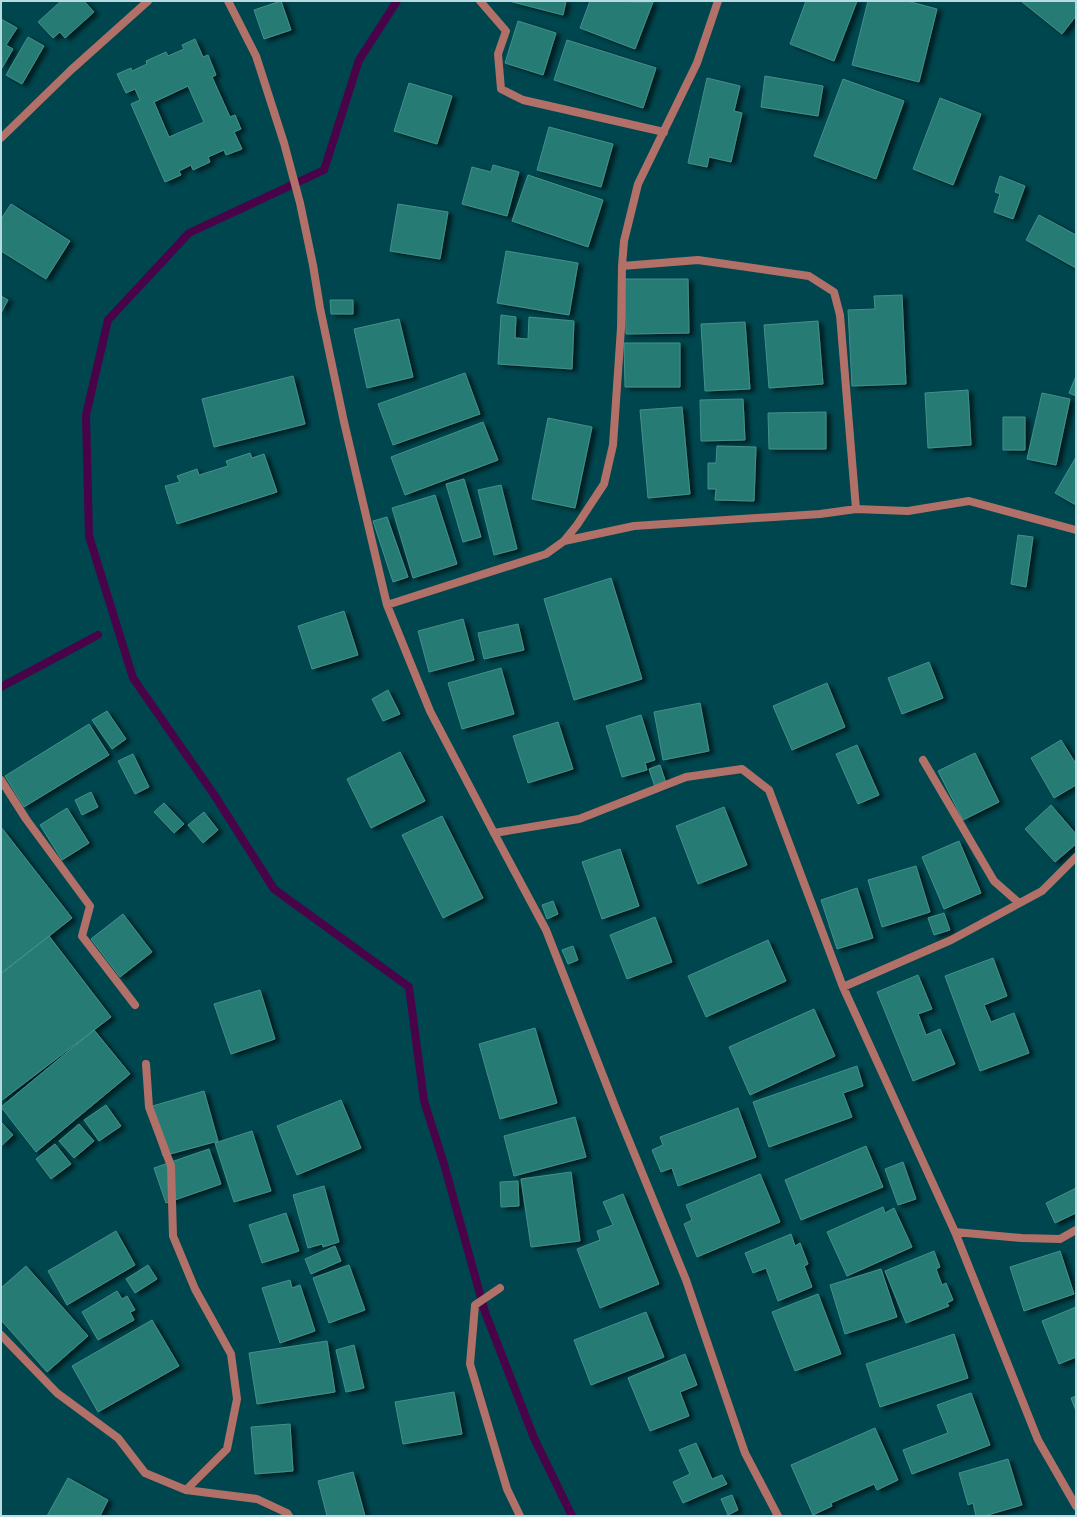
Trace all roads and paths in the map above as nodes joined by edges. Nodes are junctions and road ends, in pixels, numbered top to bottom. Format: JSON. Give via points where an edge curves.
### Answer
{"nodes":[{"id":1,"x":148,"y":1,"type":"edge"},
{"id":2,"x":228,"y":1,"type":"edge"},
{"id":3,"x":480,"y":1,"type":"edge"},
{"id":4,"x":718,"y":1,"type":"edge"},
{"id":5,"x":664,"y":132,"type":"junction"},
{"id":6,"x":1,"y":138,"type":"edge"},
{"id":7,"x":622,"y":266,"type":"junction"},
{"id":8,"x":856,"y":509,"type":"junction"},
{"id":9,"x":1076,"y":530,"type":"edge"},
{"id":10,"x":564,"y":541,"type":"junction"},
{"id":11,"x":387,"y":605,"type":"junction"},
{"id":12,"x":923,"y":760,"type":"dead end"},
{"id":13,"x":1,"y":780,"type":"edge"},
{"id":14,"x":494,"y":833,"type":"junction"},
{"id":15,"x":1076,"y":857,"type":"edge"},
{"id":16,"x":1019,"y":903,"type":"junction"},
{"id":17,"x":843,"y":987,"type":"junction"},
{"id":18,"x":135,"y":1005,"type":"dead end"},
{"id":19,"x":146,"y":1064,"type":"dead end"},
{"id":20,"x":1076,"y":1230,"type":"edge"},
{"id":21,"x":955,"y":1232,"type":"junction"},
{"id":22,"x":500,"y":1288,"type":"dead end"},
{"id":23,"x":1,"y":1335,"type":"edge"},
{"id":24,"x":186,"y":1490,"type":"junction"},
{"id":25,"x":1076,"y":1506,"type":"edge"},
{"id":26,"x":289,"y":1516,"type":"edge"},
{"id":27,"x":520,"y":1516,"type":"edge"},
{"id":28,"x":778,"y":1516,"type":"edge"}],
"edges":[{"from":1,"to":6,"type":"street","via":[[71,70]]},
{"from":2,"to":11,"type":"street","via":[[256,56],[300,203],[320,308]]},
{"from":3,"to":5,"type":"street","via":[[506,31],[498,54],[501,89],[523,100]]},
{"from":4,"to":5,"type":"street","via":[[697,63]]},
{"from":5,"to":7,"type":"street","via":[[638,184],[624,241]]},
{"from":7,"to":8,"type":"street","via":[[698,260],[809,276],[834,292],[840,315]]},
{"from":7,"to":10,"type":"street","via":[[621,328],[613,445],[604,484]]},
{"from":8,"to":9,"type":"street","via":[[908,511],[969,501]]},
{"from":8,"to":10,"type":"street","via":[[820,514],[634,526]]},
{"from":10,"to":11,"type":"street","via":[[546,554]]},
{"from":11,"to":14,"type":"street","via":[[430,711]]},
{"from":12,"to":16,"type":"street","via":[[994,881]]},
{"from":13,"to":18,"type":"street","via":[[26,819],[90,906],[82,936]]},
{"from":14,"to":17,"type":"street","via":[[579,819],[686,777],[742,769],[769,790]]},
{"from":14,"to":28,"type":"street","via":[[546,930],[686,1280],[745,1453]]},
{"from":15,"to":16,"type":"street","via":[[1042,891]]},
{"from":16,"to":17,"type":"street","via":[[951,940]]},
{"from":17,"to":21,"type":"street"},
{"from":19,"to":24,"type":"street","via":[[149,1107],[171,1166],[172,1236],[195,1289],[231,1354],[237,1399],[227,1448]]},
{"from":20,"to":21,"type":"street","via":[[1060,1239]]},
{"from":21,"to":25,"type":"street","via":[[1038,1440]]},
{"from":22,"to":27,"type":"street","via":[[475,1305],[470,1364],[507,1489]]},
{"from":23,"to":24,"type":"street","via":[[57,1393],[118,1438],[145,1473]]},
{"from":24,"to":26,"type":"street","via":[[257,1499]]}]}
